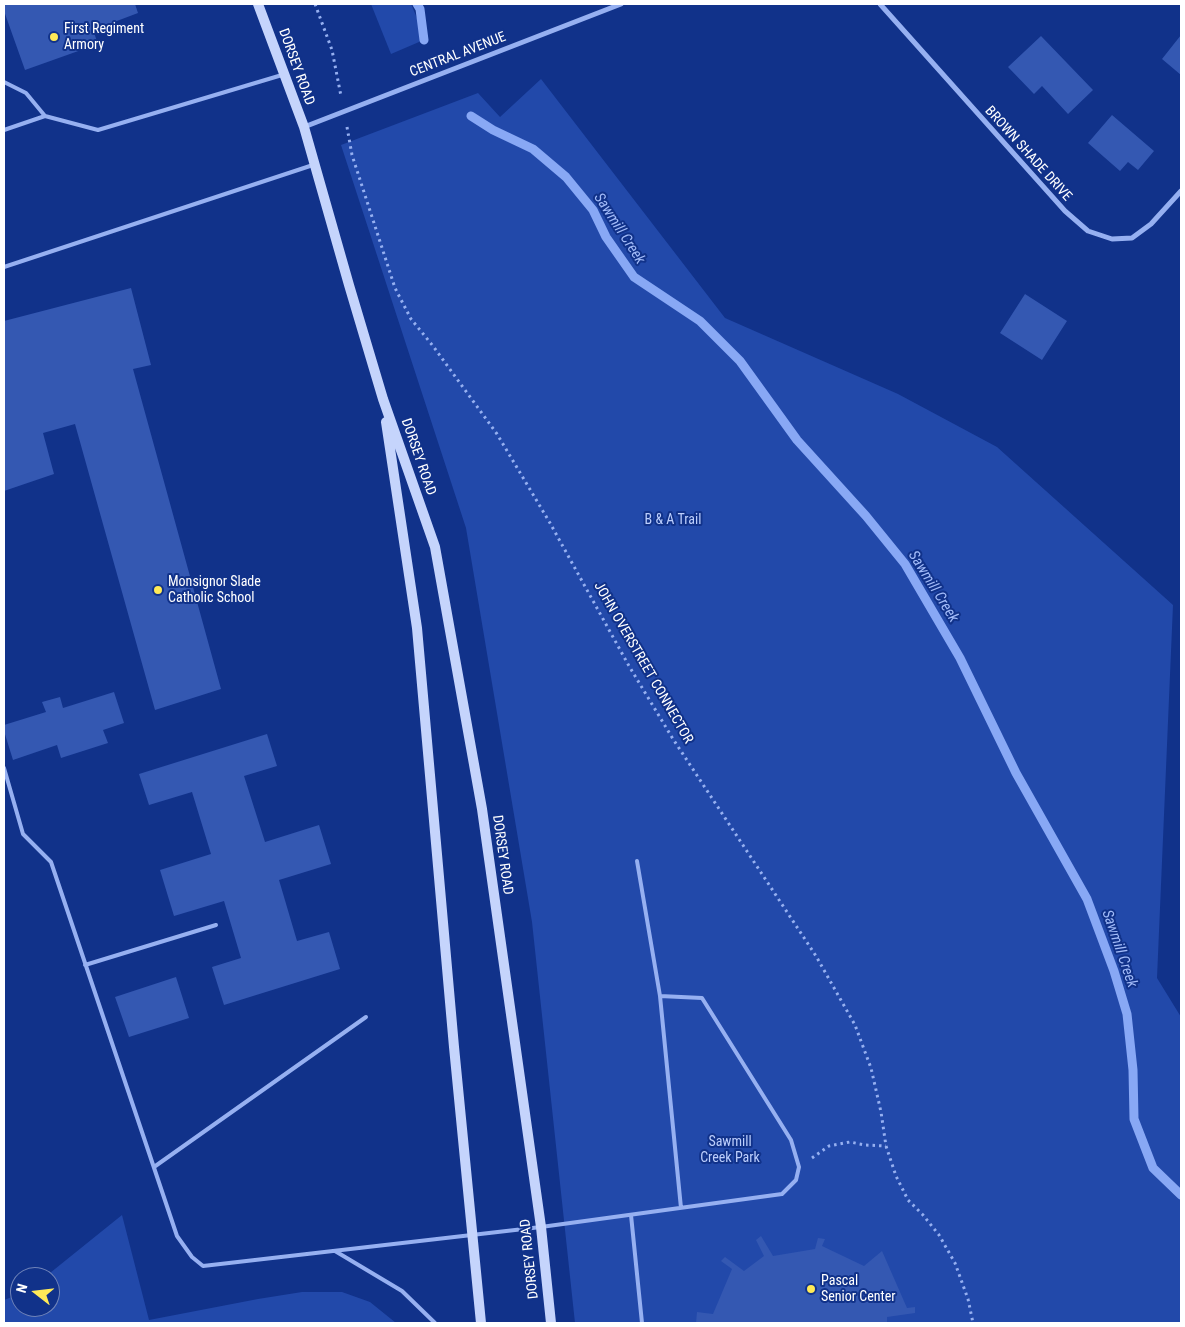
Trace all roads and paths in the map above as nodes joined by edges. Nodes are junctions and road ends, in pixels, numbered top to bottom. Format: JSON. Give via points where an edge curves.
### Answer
{"nodes":[{"id":1,"x":258,"y":4,"type":"edge"},
{"id":2,"x":314,"y":4,"type":"edge"},
{"id":3,"x":621,"y":4,"type":"edge"},
{"id":4,"x":880,"y":4,"type":"edge"},
{"id":5,"x":284,"y":74,"type":"junction"},
{"id":6,"x":4,"y":82,"type":"edge"},
{"id":7,"x":344,"y":112,"type":"junction"},
{"id":8,"x":45,"y":116,"type":"junction"},
{"id":9,"x":304,"y":127,"type":"junction"},
{"id":10,"x":4,"y":130,"type":"edge"},
{"id":11,"x":315,"y":164,"type":"junction"},
{"id":12,"x":1181,"y":191,"type":"edge"},
{"id":13,"x":4,"y":267,"type":"edge"},
{"id":14,"x":383,"y":399,"type":"junction"},
{"id":15,"x":4,"y":768,"type":"edge"},
{"id":16,"x":638,"y":861,"type":"dead end"},
{"id":17,"x":216,"y":925,"type":"dead end"},
{"id":18,"x":85,"y":964,"type":"junction"},
{"id":19,"x":660,"y":996,"type":"junction"},
{"id":20,"x":366,"y":1016,"type":"dead end"},
{"id":21,"x":886,"y":1146,"type":"junction"},
{"id":22,"x":154,"y":1167,"type":"junction"},
{"id":23,"x":799,"y":1167,"type":"junction"},
{"id":24,"x":681,"y":1208,"type":"junction"},
{"id":25,"x":631,"y":1215,"type":"junction"},
{"id":26,"x":541,"y":1227,"type":"junction"},
{"id":27,"x":472,"y":1235,"type":"junction"},
{"id":28,"x":336,"y":1251,"type":"junction"},
{"id":29,"x":435,"y":1323,"type":"edge"},
{"id":30,"x":481,"y":1323,"type":"edge"},
{"id":31,"x":551,"y":1323,"type":"edge"},
{"id":32,"x":642,"y":1323,"type":"edge"},
{"id":33,"x":973,"y":1323,"type":"edge"}],
"edges":[{"from":1,"to":5,"type":"main road","name":"DORSEY ROAD"},
{"from":2,"to":7,"type":"path","name":"JOHN OVERSTREET CONNECTOR","via":[[332,50]]},
{"from":3,"to":7,"type":"street","name":"CENTRAL AVENUE"},
{"from":4,"to":12,"type":"street","name":"BROWN SHADE DRIVE","via":[[1065,211],[1088,231],[1112,239],[1132,238],[1151,224]]},
{"from":5,"to":8,"type":"lane","via":[[98,130]]},
{"from":5,"to":9,"type":"main road","name":"DORSEY ROAD"},
{"from":6,"to":8,"type":"lane","via":[[26,93]]},
{"from":7,"to":9,"type":"street","name":"CENTRAL AVENUE"},
{"from":7,"to":21,"type":"path","name":"JOHN OVERSTREET CONNECTOR","via":[[352,155],[395,288],[411,319],[497,434],[628,666],[816,956],[855,1025],[871,1068]]},
{"from":8,"to":10,"type":"lane"},
{"from":9,"to":11,"type":"main road","name":"DORSEY ROAD"},
{"from":11,"to":13,"type":"lane"},
{"from":11,"to":14,"type":"main road","name":"DORSEY ROAD"},
{"from":14,"to":26,"type":"main road","name":"DORSEY ROAD","via":[[435,547],[482,809]]},
{"from":14,"to":27,"type":"main road","name":"DORSEY ROAD","via":[[417,628]]},
{"from":15,"to":18,"type":"lane","via":[[23,834],[51,862]]},
{"from":16,"to":19,"type":"lane"},
{"from":17,"to":18,"type":"lane"},
{"from":18,"to":22,"type":"lane"},
{"from":19,"to":23,"type":"lane","via":[[702,998],[790,1140]]},
{"from":19,"to":24,"type":"lane"},
{"from":20,"to":22,"type":"lane"},
{"from":21,"to":23,"type":"path","via":[[850,1142],[829,1146]]},
{"from":21,"to":33,"type":"path","name":"JOHN OVERSTREET CONNECTOR","via":[[908,1200],[939,1235],[955,1264]]},
{"from":22,"to":28,"type":"lane","via":[[177,1236],[203,1266]]},
{"from":23,"to":24,"type":"lane","via":[[796,1180],[782,1194]]},
{"from":24,"to":25,"type":"lane"},
{"from":25,"to":26,"type":"lane"},
{"from":25,"to":32,"type":"lane"},
{"from":26,"to":27,"type":"lane"},
{"from":26,"to":31,"type":"main road","name":"DORSEY ROAD"},
{"from":27,"to":28,"type":"lane"},
{"from":27,"to":30,"type":"main road","name":"DORSEY ROAD"},
{"from":28,"to":29,"type":"lane","via":[[402,1291]]}]}
